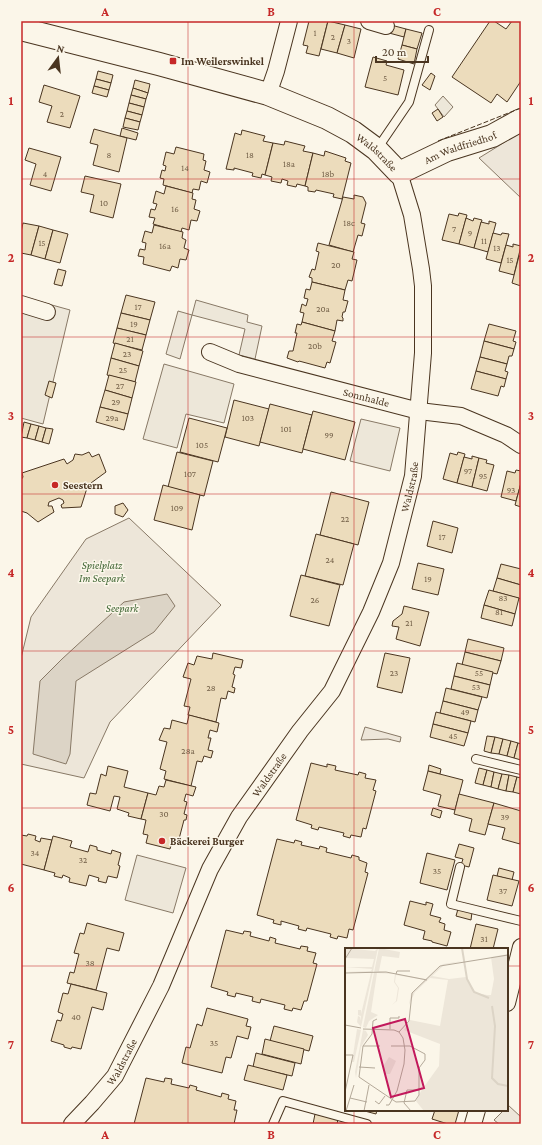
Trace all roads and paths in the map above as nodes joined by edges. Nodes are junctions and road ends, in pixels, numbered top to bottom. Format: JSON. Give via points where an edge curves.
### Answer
{"nodes":[{"id":1,"x":290,"y":21,"type":"edge"},
{"id":2,"x":369,"y":21,"type":"edge"},
{"id":3,"x":386,"y":26,"type":"dead end"},
{"id":4,"x":21,"y":29,"type":"edge"},
{"id":5,"x":429,"y":30,"type":"dead end"},
{"id":6,"x":268,"y":94,"type":"junction"},
{"id":7,"x":521,"y":120,"type":"edge"},
{"id":8,"x":376,"y":149,"type":"junction"},
{"id":9,"x":399,"y":173,"type":"junction"},
{"id":10,"x":21,"y":304,"type":"edge"},
{"id":11,"x":48,"y":312,"type":"dead end"},
{"id":12,"x":210,"y":352,"type":"dead end"},
{"id":13,"x":419,"y":411,"type":"junction"},
{"id":14,"x":521,"y":446,"type":"edge"},
{"id":15,"x":476,"y":759,"type":"dead end"},
{"id":16,"x":521,"y":770,"type":"edge"},
{"id":17,"x":460,"y":867,"type":"dead end"},
{"id":18,"x":521,"y":921,"type":"edge"},
{"id":19,"x":521,"y":947,"type":"edge"},
{"id":20,"x":518,"y":970,"type":"edge"},
{"id":21,"x":508,"y":1000,"type":"edge"},
{"id":22,"x":477,"y":1111,"type":"edge"},
{"id":23,"x":72,"y":1124,"type":"edge"},
{"id":24,"x":273,"y":1124,"type":"edge"},
{"id":25,"x":367,"y":1124,"type":"edge"},
{"id":26,"x":473,"y":1124,"type":"edge"}],
"edges":[{"from":1,"to":6,"type":"street"},
{"from":2,"to":3,"type":"street"},
{"from":4,"to":6,"type":"street","name":"Waldstraße"},
{"from":5,"to":8,"type":"lane","via":[[409,102]]},
{"from":6,"to":8,"type":"street","name":"Waldstraße","via":[[327,118],[353,132]]},
{"from":7,"to":9,"type":"street","name":"Am Waldfriedhof","via":[[492,136],[447,150]]},
{"from":8,"to":9,"type":"street","name":"Waldstraße"},
{"from":9,"to":13,"type":"street","name":"Waldstraße","via":[[412,215],[423,286],[423,353]]},
{"from":10,"to":11,"type":"street"},
{"from":12,"to":13,"type":"street","name":"Sonnhalde","via":[[239,364]]},
{"from":13,"to":14,"type":"street","name":"Sonnhalde","via":[[461,416],[506,435]]},
{"from":13,"to":23,"type":"street","name":"Waldstraße","via":[[413,476],[391,562],[342,673],[239,817],[210,868],[161,986],[115,1076]]},
{"from":15,"to":16,"type":"lane"},
{"from":17,"to":18,"type":"lane","via":[[451,904]]},
{"from":19,"to":20,"type":"street"},
{"from":20,"to":21,"type":"street"},
{"from":22,"to":26,"type":"street"},
{"from":24,"to":25,"type":"lane","via":[[283,1101]]}]}
